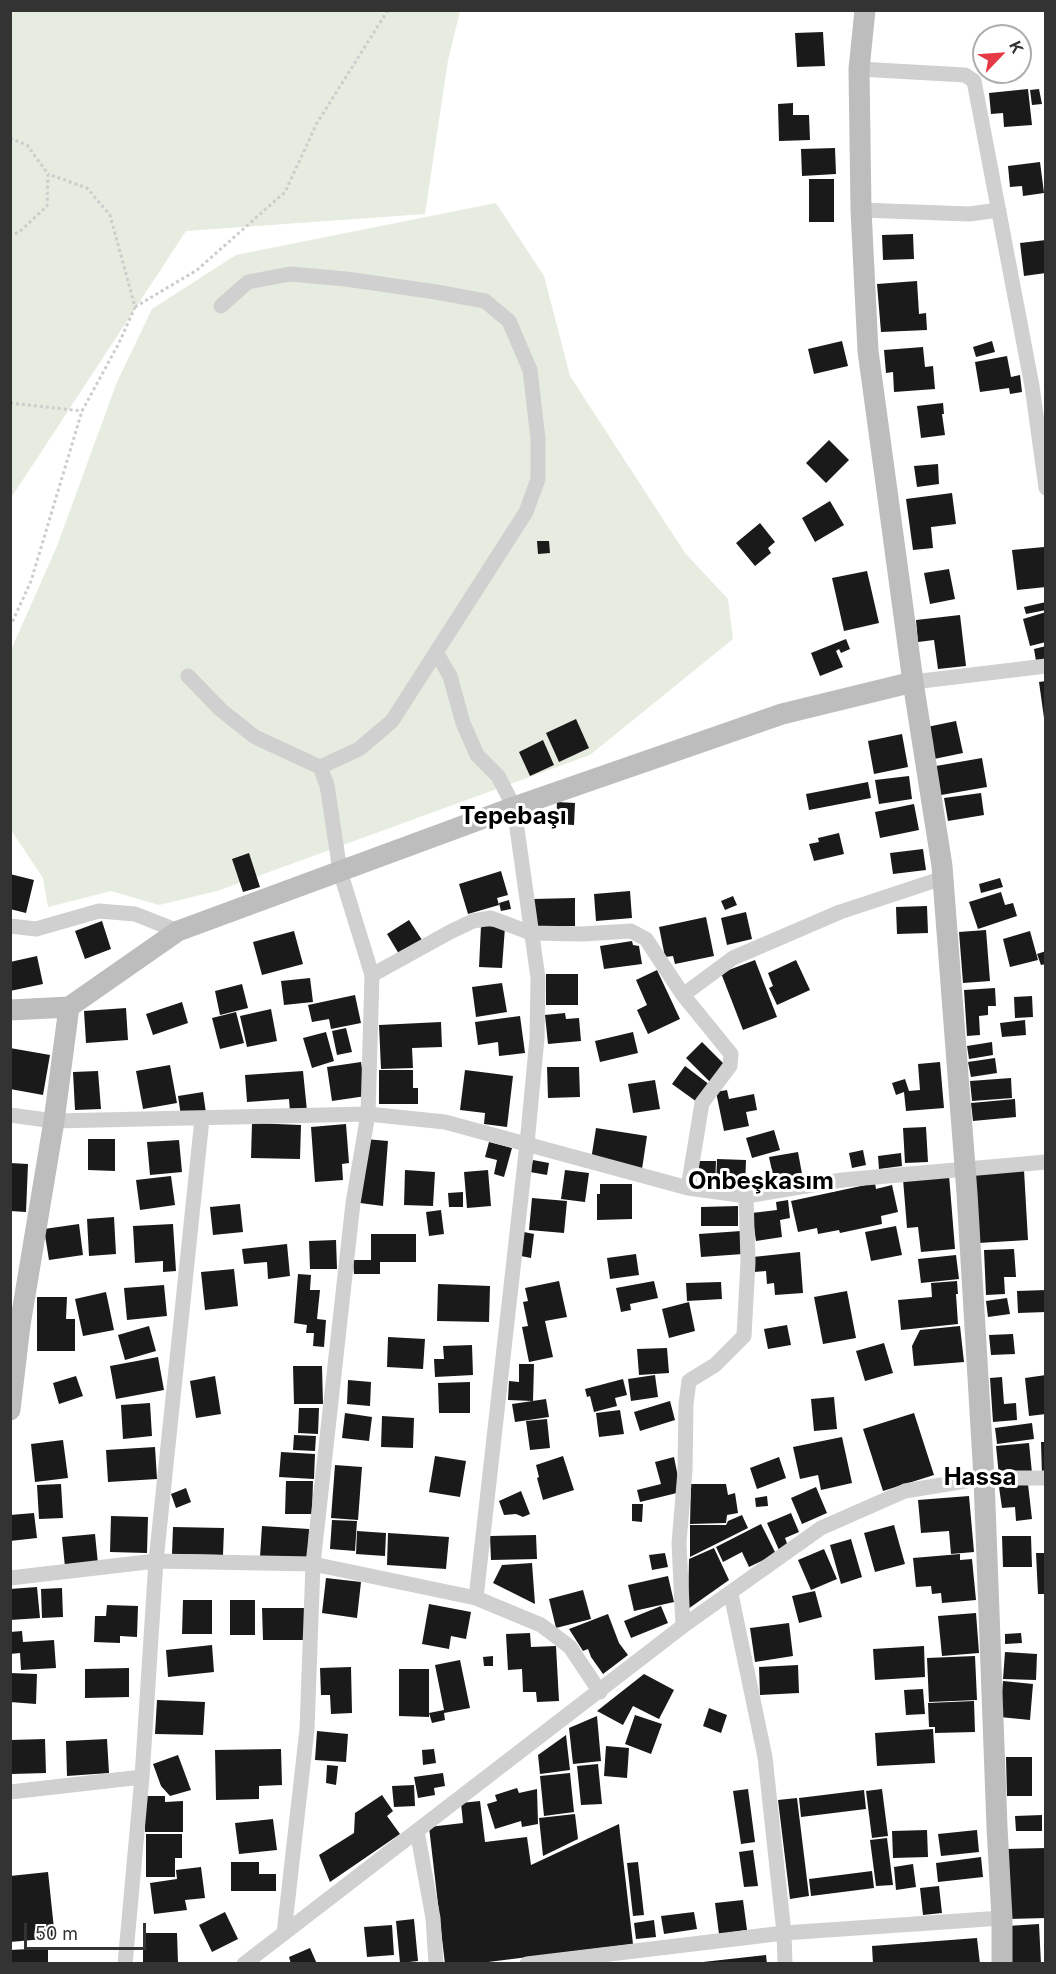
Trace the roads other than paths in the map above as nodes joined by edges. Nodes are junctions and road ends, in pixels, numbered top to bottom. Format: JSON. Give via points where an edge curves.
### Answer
{"nodes":[{"id":1,"x":865,"y":10,"type":"edge"},
{"id":2,"x":859,"y":69,"type":"junction"},
{"id":3,"x":861,"y":210,"type":"junction"},
{"id":4,"x":999,"y":210,"type":"junction"},
{"id":5,"x":221,"y":306,"type":"dead end"},
{"id":6,"x":1046,"y":488,"type":"edge"},
{"id":7,"x":436,"y":652,"type":"junction"},
{"id":8,"x":1046,"y":666,"type":"edge"},
{"id":9,"x":188,"y":676,"type":"dead end"},
{"id":10,"x":913,"y":682,"type":"junction"},
{"id":11,"x":320,"y":767,"type":"junction"},
{"id":12,"x":514,"y":807,"type":"junction"},
{"id":13,"x":340,"y":871,"type":"junction"},
{"id":14,"x":943,"y":878,"type":"junction"},
{"id":15,"x":10,"y":926,"type":"edge"},
{"id":16,"x":178,"y":931,"type":"junction"},
{"id":17,"x":531,"y":933,"type":"junction"},
{"id":18,"x":372,"y":975,"type":"junction"},
{"id":19,"x":683,"y":995,"type":"junction"},
{"id":20,"x":69,"y":1007,"type":"junction"},
{"id":21,"x":10,"y":1010,"type":"edge"},
{"id":22,"x":368,"y":1114,"type":"junction"},
{"id":23,"x":10,"y":1115,"type":"edge"},
{"id":24,"x":202,"y":1119,"type":"junction"},
{"id":25,"x":54,"y":1121,"type":"junction"},
{"id":26,"x":527,"y":1144,"type":"junction"},
{"id":27,"x":1046,"y":1162,"type":"edge"},
{"id":28,"x":966,"y":1168,"type":"junction"},
{"id":29,"x":688,"y":1188,"type":"junction"},
{"id":30,"x":746,"y":1196,"type":"junction"},
{"id":31,"x":10,"y":1410,"type":"edge"},
{"id":32,"x":984,"y":1478,"type":"junction"},
{"id":33,"x":1046,"y":1478,"type":"edge"},
{"id":34,"x":156,"y":1561,"type":"junction"},
{"id":35,"x":313,"y":1564,"type":"junction"},
{"id":36,"x":10,"y":1578,"type":"edge"},
{"id":37,"x":731,"y":1594,"type":"junction"},
{"id":38,"x":476,"y":1598,"type":"junction"},
{"id":39,"x":683,"y":1626,"type":"junction"},
{"id":40,"x":600,"y":1692,"type":"junction"},
{"id":41,"x":142,"y":1777,"type":"junction"},
{"id":42,"x":10,"y":1792,"type":"edge"},
{"id":43,"x":417,"y":1831,"type":"junction"},
{"id":44,"x":1002,"y":1918,"type":"junction"},
{"id":45,"x":784,"y":1933,"type":"junction"},
{"id":46,"x":285,"y":1934,"type":"junction"},
{"id":47,"x":125,"y":1964,"type":"edge"},
{"id":48,"x":244,"y":1964,"type":"edge"},
{"id":49,"x":436,"y":1964,"type":"edge"},
{"id":50,"x":527,"y":1964,"type":"edge"},
{"id":51,"x":785,"y":1964,"type":"edge"},
{"id":52,"x":1002,"y":1964,"type":"edge"}],
"edges":[{"from":1,"to":2,"type":"street"},
{"from":2,"to":3,"type":"street"},
{"from":2,"to":4,"type":"street","via":[[965,75],[974,81]]},
{"from":3,"to":4,"type":"street","via":[[959,214]]},
{"from":3,"to":10,"type":"street","via":[[868,351]]},
{"from":4,"to":6,"type":"street","via":[[1032,386]]},
{"from":5,"to":7,"type":"street","via":[[248,282],[290,274],[413,288],[485,301],[509,321],[530,370],[538,479],[526,512]]},
{"from":7,"to":11,"type":"street","via":[[392,721],[359,749]]},
{"from":7,"to":12,"type":"street","via":[[450,676],[477,755],[498,776]]},
{"from":8,"to":10,"type":"street"},
{"from":9,"to":11,"type":"street","via":[[255,737]]},
{"from":10,"to":12,"type":"street","via":[[782,714]]},
{"from":10,"to":14,"type":"street"},
{"from":11,"to":13,"type":"street","via":[[327,785]]},
{"from":12,"to":13,"type":"street"},
{"from":12,"to":17,"type":"street"},
{"from":13,"to":16,"type":"street"},
{"from":13,"to":18,"type":"street"},
{"from":14,"to":19,"type":"street","via":[[840,912],[733,958]]},
{"from":14,"to":28,"type":"street"},
{"from":15,"to":16,"type":"street","via":[[36,929],[99,911],[135,914]]},
{"from":16,"to":20,"type":"street"},
{"from":17,"to":18,"type":"street","via":[[491,918],[473,921]]},
{"from":17,"to":19,"type":"street","via":[[631,931],[646,939]]},
{"from":17,"to":26,"type":"street","via":[[538,978]]},
{"from":18,"to":22,"type":"street"},
{"from":19,"to":29,"type":"street","via":[[731,1054],[730,1066],[702,1103]]},
{"from":20,"to":21,"type":"street"},
{"from":20,"to":25,"type":"street"},
{"from":22,"to":24,"type":"street"},
{"from":22,"to":26,"type":"street","via":[[445,1122]]},
{"from":22,"to":35,"type":"street","via":[[353,1203]]},
{"from":23,"to":25,"type":"street"},
{"from":24,"to":25,"type":"street"},
{"from":24,"to":34,"type":"street"},
{"from":25,"to":31,"type":"street"},
{"from":26,"to":29,"type":"street"},
{"from":26,"to":38,"type":"street"},
{"from":27,"to":28,"type":"street"},
{"from":28,"to":30,"type":"street","via":[[842,1180]]},
{"from":28,"to":32,"type":"street"},
{"from":29,"to":30,"type":"street"},
{"from":30,"to":39,"type":"street","via":[[744,1336],[715,1365],[689,1381],[679,1543]]},
{"from":32,"to":33,"type":"street"},
{"from":32,"to":37,"type":"street","via":[[905,1491],[821,1528]]},
{"from":32,"to":44,"type":"street"},
{"from":34,"to":35,"type":"street"},
{"from":34,"to":36,"type":"street"},
{"from":34,"to":41,"type":"street"},
{"from":35,"to":38,"type":"street"},
{"from":35,"to":46,"type":"street","via":[[308,1729]]},
{"from":37,"to":39,"type":"street"},
{"from":37,"to":45,"type":"street","via":[[765,1757]]},
{"from":38,"to":40,"type":"street","via":[[541,1625],[570,1647]]},
{"from":39,"to":40,"type":"street"},
{"from":40,"to":43,"type":"street"},
{"from":41,"to":42,"type":"street"},
{"from":41,"to":47,"type":"street"},
{"from":43,"to":46,"type":"street"},
{"from":43,"to":49,"type":"street","via":[[434,1918]]},
{"from":44,"to":45,"type":"street"},
{"from":44,"to":52,"type":"street"},
{"from":45,"to":50,"type":"street"},
{"from":45,"to":51,"type":"street"},
{"from":46,"to":48,"type":"street"}]}
